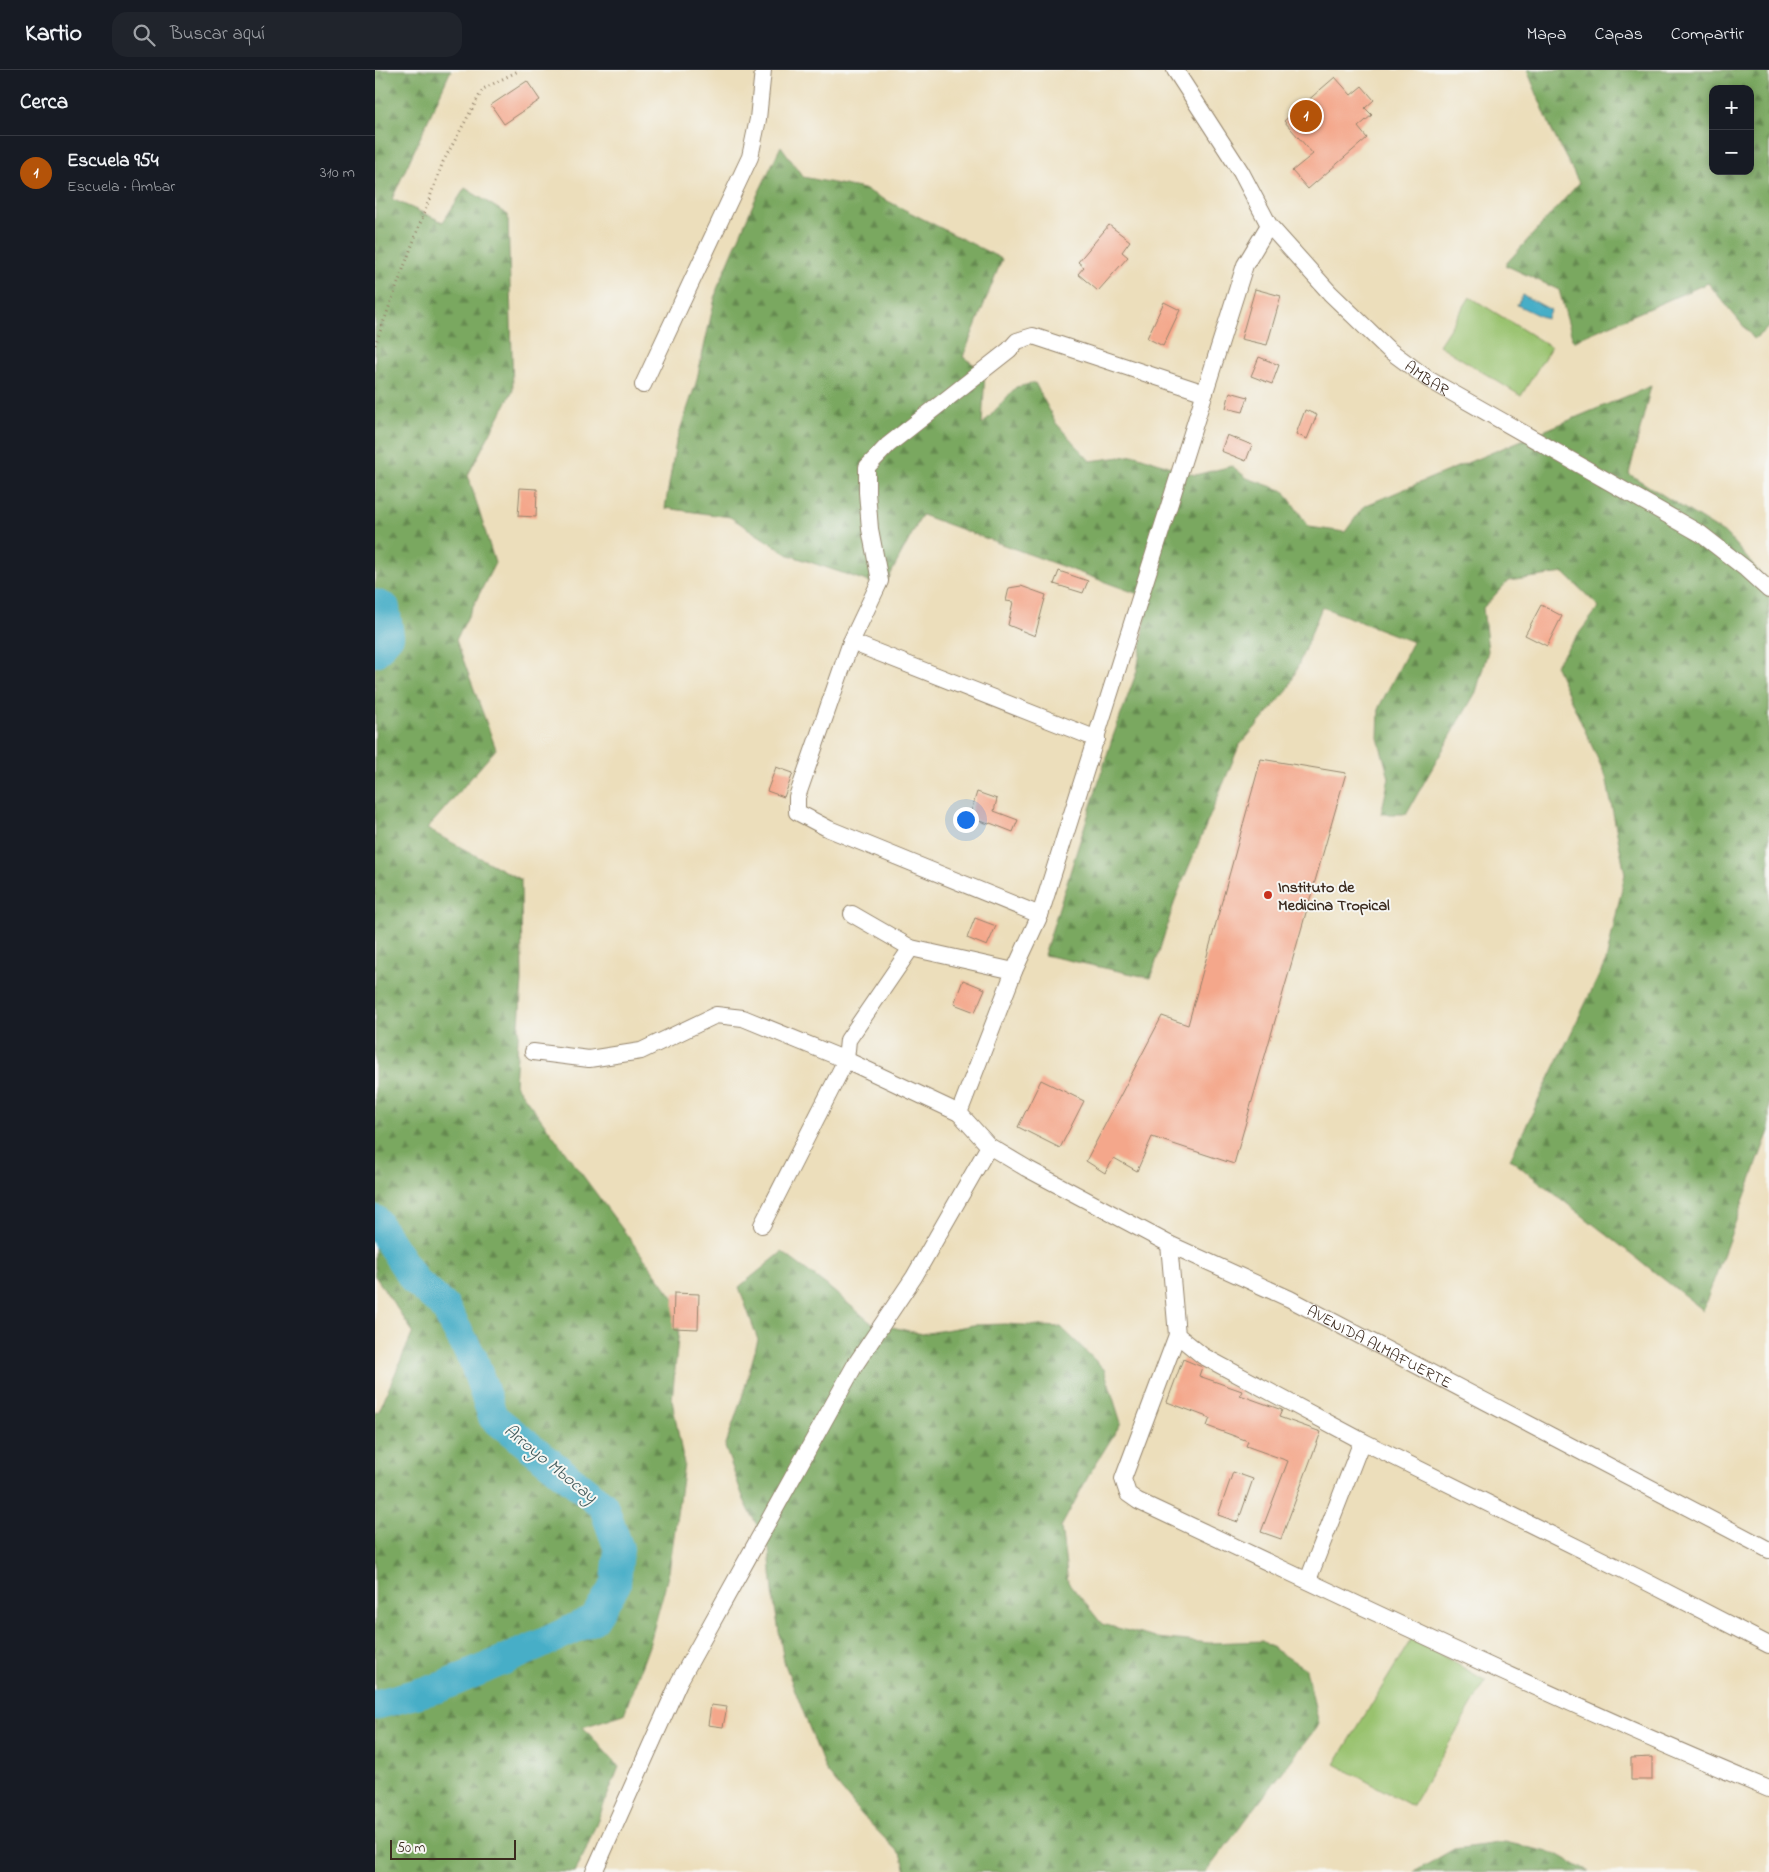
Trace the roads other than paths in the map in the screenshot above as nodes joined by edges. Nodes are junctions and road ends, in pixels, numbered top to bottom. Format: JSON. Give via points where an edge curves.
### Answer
{"nodes":[{"id":1,"x":763,"y":70,"type":"edge"},
{"id":2,"x":1175,"y":70,"type":"edge"},
{"id":3,"x":1269,"y":225,"type":"junction"},
{"id":4,"x":643,"y":385,"type":"dead end"},
{"id":5,"x":1205,"y":393,"type":"junction"},
{"id":6,"x":1769,"y":590,"type":"edge"},
{"id":7,"x":851,"y":642,"type":"junction"},
{"id":8,"x":1097,"y":739,"type":"junction"},
{"id":9,"x":852,"y":914,"type":"dead end"},
{"id":10,"x":1040,"y":915,"type":"junction"},
{"id":11,"x":911,"y":948,"type":"junction"},
{"id":12,"x":1014,"y":971,"type":"junction"},
{"id":13,"x":533,"y":1052,"type":"dead end"},
{"id":14,"x":846,"y":1060,"type":"junction"},
{"id":15,"x":959,"y":1114,"type":"junction"},
{"id":16,"x":989,"y":1146,"type":"junction"},
{"id":17,"x":763,"y":1225,"type":"dead end"},
{"id":18,"x":1169,"y":1244,"type":"junction"},
{"id":19,"x":1177,"y":1335,"type":"junction"},
{"id":20,"x":1362,"y":1441,"type":"junction"},
{"id":21,"x":1769,"y":1550,"type":"edge"},
{"id":22,"x":1308,"y":1580,"type":"junction"},
{"id":23,"x":1769,"y":1645,"type":"edge"},
{"id":24,"x":1769,"y":1789,"type":"edge"},
{"id":25,"x":595,"y":1872,"type":"edge"}],
"edges":[{"from":1,"to":4,"type":"street","via":[[750,157]]},
{"from":2,"to":3,"type":"street","name":"AMBAR","via":[[1241,172]]},
{"from":3,"to":5,"type":"street","via":[[1245,265]]},
{"from":3,"to":6,"type":"street","name":"AMBAR","via":[[1330,293],[1389,350],[1427,379],[1701,534]]},
{"from":5,"to":7,"type":"street","via":[[1033,336],[1017,341],[888,445],[867,468],[870,529],[880,581]]},
{"from":5,"to":8,"type":"street"},
{"from":7,"to":8,"type":"street"},
{"from":7,"to":10,"type":"street","via":[[797,797],[797,812],[829,829]]},
{"from":8,"to":10,"type":"street"},
{"from":9,"to":11,"type":"street"},
{"from":10,"to":12,"type":"street"},
{"from":11,"to":12,"type":"street"},
{"from":11,"to":14,"type":"street","via":[[848,1040]]},
{"from":12,"to":15,"type":"street"},
{"from":13,"to":14,"type":"street","via":[[589,1059],[641,1050],[716,1015],[743,1018]]},
{"from":14,"to":15,"type":"street"},
{"from":14,"to":17,"type":"street"},
{"from":15,"to":16,"type":"street","name":"AVENIDA ALMAFUERTE"},
{"from":16,"to":18,"type":"street","name":"AVENIDA ALMAFUERTE"},
{"from":16,"to":25,"type":"street","via":[[914,1277],[855,1365],[679,1682]]},
{"from":18,"to":19,"type":"street"},
{"from":18,"to":21,"type":"street","name":"AVENIDA ALMAFUERTE","via":[[1290,1300]]},
{"from":19,"to":20,"type":"street","via":[[1203,1356]]},
{"from":19,"to":22,"type":"street","via":[[1123,1479],[1128,1494]]},
{"from":20,"to":22,"type":"street"},
{"from":20,"to":23,"type":"street"},
{"from":22,"to":24,"type":"street","via":[[1590,1711]]}]}
